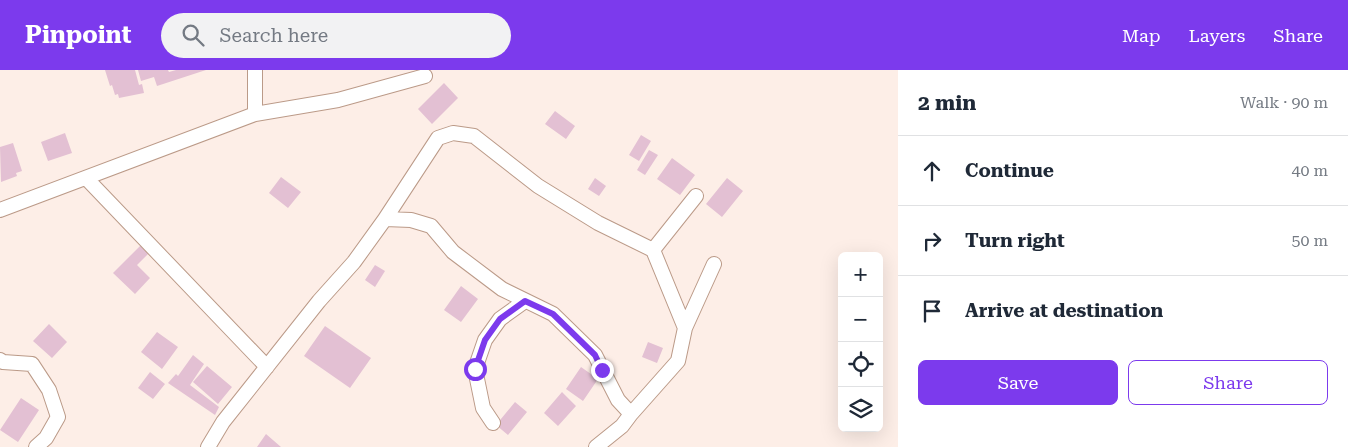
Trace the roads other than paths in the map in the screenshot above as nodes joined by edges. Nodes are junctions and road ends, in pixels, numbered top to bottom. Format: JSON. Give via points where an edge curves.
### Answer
{"nodes":[{"id":1,"x":258,"y":73,"type":"edge"},
{"id":2,"x":425,"y":76,"type":"dead end"},
{"id":3,"x":255,"y":114,"type":"junction"},
{"id":4,"x":86,"y":178,"type":"junction"},
{"id":5,"x":696,"y":196,"type":"dead end"},
{"id":6,"x":0,"y":210,"type":"edge"},
{"id":7,"x":385,"y":219,"type":"junction"},
{"id":8,"x":653,"y":250,"type":"junction"},
{"id":9,"x":714,"y":264,"type":"dead end"},
{"id":10,"x":525,"y":301,"type":"junction"},
{"id":11,"x":684,"y":328,"type":"junction"},
{"id":12,"x":0,"y":360,"type":"edge"},
{"id":13,"x":267,"y":367,"type":"junction"},
{"id":14,"x":631,"y":414,"type":"junction"},
{"id":15,"x":493,"y":424,"type":"dead end"},
{"id":16,"x":36,"y":447,"type":"edge"},
{"id":17,"x":208,"y":447,"type":"edge"},
{"id":18,"x":596,"y":447,"type":"edge"}],
"edges":[{"from":1,"to":3,"type":"street"},
{"from":2,"to":3,"type":"street","via":[[338,100]]},
{"from":3,"to":4,"type":"street"},
{"from":4,"to":6,"type":"street"},
{"from":4,"to":13,"type":"street"},
{"from":5,"to":8,"type":"street"},
{"from":7,"to":8,"type":"street","via":[[438,138],[453,133],[474,136],[538,186],[598,223]]},
{"from":7,"to":10,"type":"street","via":[[412,220],[431,226],[453,252],[502,289]]},
{"from":7,"to":13,"type":"street","via":[[354,262]]},
{"from":8,"to":11,"type":"street"},
{"from":9,"to":11,"type":"street"},
{"from":10,"to":14,"type":"street","via":[[553,314],[595,355],[618,400]]},
{"from":10,"to":15,"type":"street","via":[[500,319],[485,340],[475,369],[483,408]]},
{"from":11,"to":14,"type":"street","via":[[678,361]]},
{"from":12,"to":16,"type":"street","via":[[32,364],[49,390],[58,417],[46,438]]},
{"from":13,"to":17,"type":"street","via":[[223,422]]},
{"from":14,"to":18,"type":"street","via":[[622,426]]}]}
